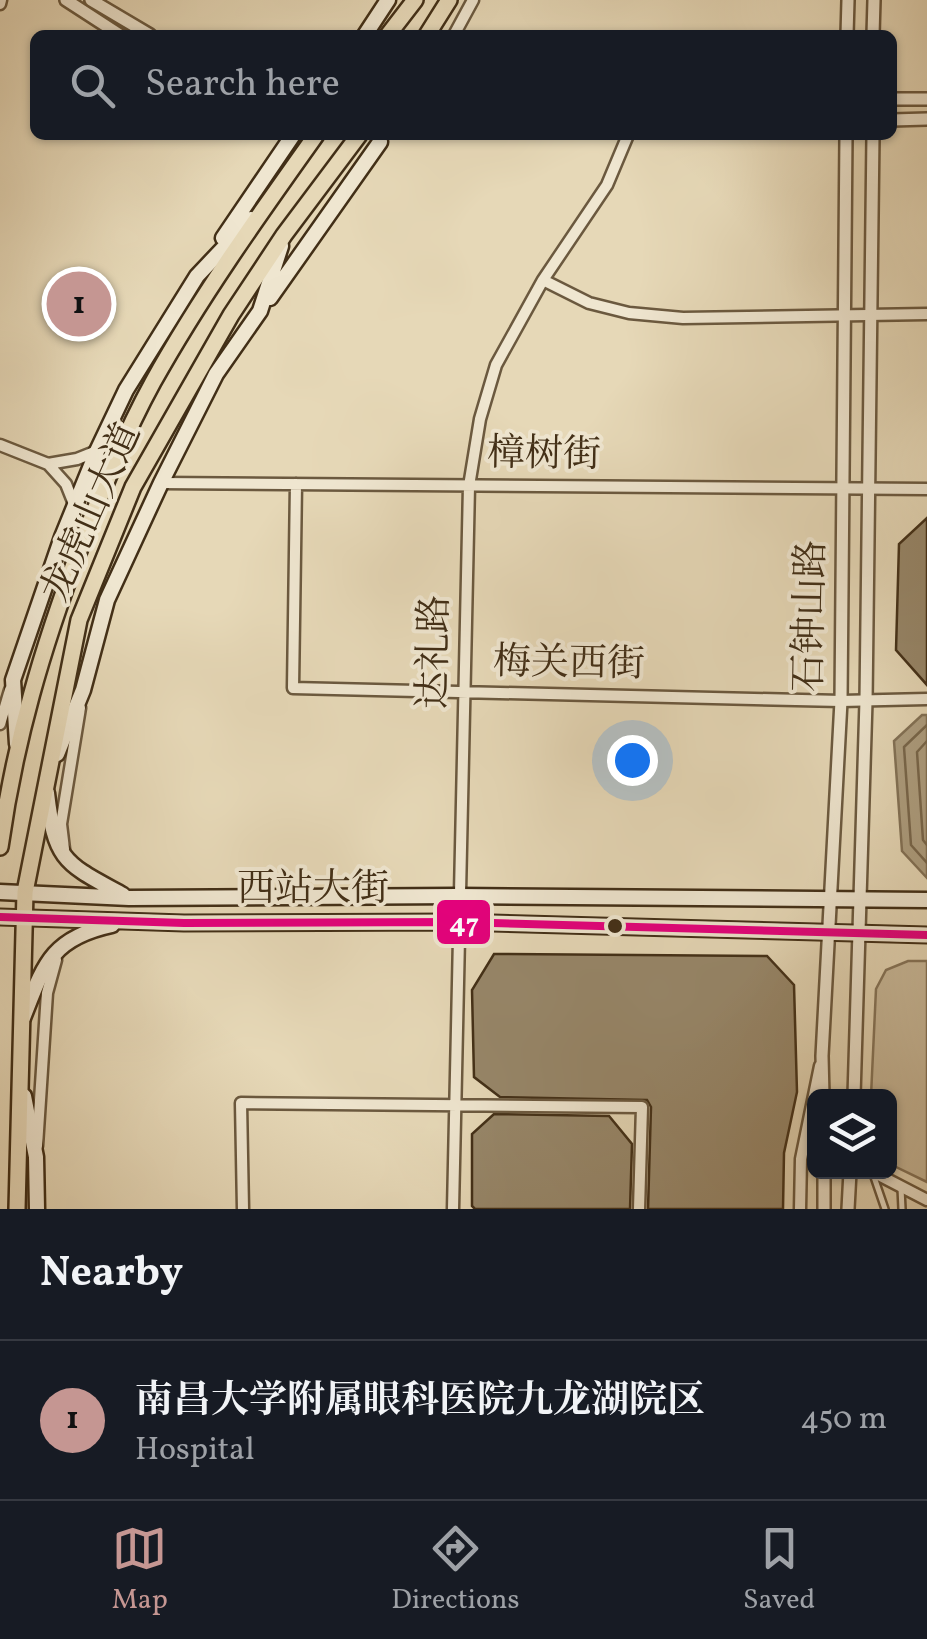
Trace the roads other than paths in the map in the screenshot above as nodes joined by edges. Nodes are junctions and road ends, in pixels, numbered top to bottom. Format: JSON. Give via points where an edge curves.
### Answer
{"nodes":[{"id":1,"x":66,"y":0,"type":"edge"},
{"id":2,"x":90,"y":0,"type":"edge"},
{"id":3,"x":388,"y":0,"type":"edge"},
{"id":4,"x":415,"y":0,"type":"edge"},
{"id":5,"x":449,"y":0,"type":"edge"},
{"id":6,"x":458,"y":0,"type":"edge"},
{"id":7,"x":473,"y":0,"type":"edge"},
{"id":8,"x":848,"y":0,"type":"edge"},
{"id":9,"x":874,"y":0,"type":"edge"},
{"id":10,"x":112,"y":30,"type":"edge"},
{"id":11,"x":141,"y":30,"type":"edge"},
{"id":12,"x":368,"y":30,"type":"edge"},
{"id":13,"x":392,"y":30,"type":"edge"},
{"id":14,"x":430,"y":30,"type":"edge"},
{"id":15,"x":431,"y":30,"type":"edge"},
{"id":16,"x":457,"y":30,"type":"edge"},
{"id":17,"x":848,"y":30,"type":"edge"},
{"id":18,"x":874,"y":30,"type":"edge"},
{"id":19,"x":897,"y":99,"type":"edge"},
{"id":20,"x":927,"y":99,"type":"edge"},
{"id":21,"x":927,"y":119,"type":"edge"},
{"id":22,"x":897,"y":120,"type":"edge"},
{"id":23,"x":289,"y":140,"type":"edge"},
{"id":24,"x":312,"y":140,"type":"edge"},
{"id":25,"x":355,"y":140,"type":"edge"},
{"id":26,"x":380,"y":140,"type":"edge"},
{"id":27,"x":626,"y":140,"type":"edge"},
{"id":28,"x":846,"y":140,"type":"edge"},
{"id":29,"x":873,"y":140,"type":"edge"},
{"id":30,"x":275,"y":192,"type":"junction"},
{"id":31,"x":284,"y":235,"type":"junction"},
{"id":32,"x":197,"y":276,"type":"junction"},
{"id":33,"x":543,"y":280,"type":"junction"},
{"id":34,"x":260,"y":311,"type":"junction"},
{"id":35,"x":846,"y":314,"type":"junction"},
{"id":36,"x":872,"y":314,"type":"junction"},
{"id":37,"x":927,"y":314,"type":"edge"},
{"id":38,"x":0,"y":444,"type":"edge"},
{"id":39,"x":97,"y":451,"type":"junction"},
{"id":40,"x":48,"y":464,"type":"junction"},
{"id":41,"x":160,"y":483,"type":"junction"},
{"id":42,"x":296,"y":484,"type":"junction"},
{"id":43,"x":469,"y":486,"type":"junction"},
{"id":44,"x":844,"y":489,"type":"junction"},
{"id":45,"x":927,"y":489,"type":"edge"},
{"id":46,"x":868,"y":490,"type":"junction"},
{"id":47,"x":74,"y":504,"type":"junction"},
{"id":48,"x":14,"y":680,"type":"junction"},
{"id":49,"x":83,"y":690,"type":"junction"},
{"id":50,"x":466,"y":693,"type":"junction"},
{"id":51,"x":927,"y":699,"type":"edge"},
{"id":52,"x":842,"y":701,"type":"junction"},
{"id":53,"x":866,"y":701,"type":"junction"},
{"id":54,"x":0,"y":724,"type":"edge"},
{"id":55,"x":17,"y":744,"type":"junction"},
{"id":56,"x":46,"y":782,"type":"junction"},
{"id":57,"x":2,"y":816,"type":"edge"},
{"id":58,"x":0,"y":847,"type":"edge"},
{"id":59,"x":65,"y":860,"type":"junction"},
{"id":60,"x":0,"y":892,"type":"edge"},
{"id":61,"x":25,"y":892,"type":"junction"},
{"id":62,"x":458,"y":896,"type":"junction"},
{"id":63,"x":833,"y":897,"type":"junction"},
{"id":64,"x":128,"y":898,"type":"junction"},
{"id":65,"x":862,"y":898,"type":"junction"},
{"id":66,"x":927,"y":900,"type":"edge"},
{"id":67,"x":0,"y":916,"type":"edge"},
{"id":68,"x":22,"y":918,"type":"junction"},
{"id":69,"x":458,"y":922,"type":"junction"},
{"id":70,"x":184,"y":923,"type":"junction"},
{"id":71,"x":831,"y":932,"type":"junction"},
{"id":72,"x":858,"y":934,"type":"junction"},
{"id":73,"x":927,"y":935,"type":"edge"},
{"id":74,"x":66,"y":941,"type":"junction"},
{"id":75,"x":21,"y":1023,"type":"junction"},
{"id":76,"x":822,"y":1056,"type":"junction"},
{"id":77,"x":19,"y":1074,"type":"junction"},
{"id":78,"x":822,"y":1089,"type":"edge"},
{"id":79,"x":854,"y":1089,"type":"edge"},
{"id":80,"x":454,"y":1105,"type":"junction"},
{"id":81,"x":36,"y":1157,"type":"junction"},
{"id":82,"x":824,"y":1179,"type":"edge"},
{"id":83,"x":850,"y":1179,"type":"edge"},
{"id":84,"x":875,"y":1179,"type":"edge"},
{"id":85,"x":885,"y":1179,"type":"edge"},
{"id":86,"x":901,"y":1188,"type":"junction"},
{"id":87,"x":927,"y":1200,"type":"edge"},
{"id":88,"x":17,"y":1209,"type":"edge"},
{"id":89,"x":37,"y":1209,"type":"edge"},
{"id":90,"x":243,"y":1209,"type":"edge"},
{"id":91,"x":453,"y":1209,"type":"edge"},
{"id":92,"x":639,"y":1209,"type":"edge"},
{"id":93,"x":800,"y":1209,"type":"edge"},
{"id":94,"x":824,"y":1209,"type":"edge"},
{"id":95,"x":848,"y":1209,"type":"edge"},
{"id":96,"x":886,"y":1209,"type":"edge"},
{"id":97,"x":902,"y":1209,"type":"edge"}],
"edges":[{"from":1,"to":10,"type":"street"},
{"from":2,"to":11,"type":"street"},
{"from":3,"to":12,"type":"main road"},
{"from":4,"to":13,"type":"main road"},
{"from":5,"to":14,"type":"main road"},
{"from":6,"to":15,"type":"main road"},
{"from":7,"to":16,"type":"street"},
{"from":8,"to":17,"type":"street"},
{"from":9,"to":18,"type":"street"},
{"from":19,"to":20,"type":"street"},
{"from":21,"to":22,"type":"street"},
{"from":23,"to":32,"type":"main road"},
{"from":24,"to":30,"type":"main road","name":"龙虎山大道"},
{"from":25,"to":31,"type":"main road","name":"龙虎山大道"},
{"from":26,"to":34,"type":"main road"},
{"from":27,"to":33,"type":"street","name":"达礼路","via":[[607,185]]},
{"from":28,"to":35,"type":"street","name":"石钟山路"},
{"from":29,"to":36,"type":"street","name":"石钟山路"},
{"from":30,"to":32,"type":"main road"},
{"from":30,"to":55,"type":"main road","name":"龙虎山大道","via":[[153,382],[108,474],[44,644]]},
{"from":31,"to":34,"type":"main road"},
{"from":31,"to":56,"type":"main road","name":"龙虎山大道","via":[[133,487],[79,620]]},
{"from":32,"to":39,"type":"main road","via":[[126,390]]},
{"from":33,"to":35,"type":"street","via":[[629,313]]},
{"from":33,"to":43,"type":"street","name":"达礼路","via":[[496,365]]},
{"from":34,"to":41,"type":"main road","via":[[216,374]]},
{"from":35,"to":36,"type":"street"},
{"from":35,"to":44,"type":"street","name":"石钟山路"},
{"from":36,"to":37,"type":"street"},
{"from":36,"to":46,"type":"street","name":"石钟山路"},
{"from":38,"to":40,"type":"street"},
{"from":39,"to":40,"type":"street"},
{"from":39,"to":47,"type":"main road"},
{"from":40,"to":47,"type":"street"},
{"from":41,"to":42,"type":"street","name":"樟树街"},
{"from":41,"to":49,"type":"main road","via":[[107,600]]},
{"from":42,"to":43,"type":"street","name":"樟树街"},
{"from":42,"to":50,"type":"street","name":"梅关西街","via":[[293,688]]},
{"from":43,"to":44,"type":"street","name":"樟树街"},
{"from":43,"to":50,"type":"street","name":"达礼路"},
{"from":44,"to":46,"type":"street","name":"樟树街"},
{"from":44,"to":52,"type":"street","name":"石钟山路"},
{"from":45,"to":46,"type":"street","name":"樟树街"},
{"from":46,"to":53,"type":"street","name":"石钟山路"},
{"from":47,"to":48,"type":"main road"},
{"from":48,"to":54,"type":"street"},
{"from":48,"to":55,"type":"main road"},
{"from":49,"to":56,"type":"main road"},
{"from":49,"to":59,"type":"street","via":[[61,824]]},
{"from":50,"to":52,"type":"street","name":"梅关西街"},
{"from":50,"to":62,"type":"street","name":"达礼路"},
{"from":51,"to":53,"type":"street","name":"梅关西街"},
{"from":52,"to":53,"type":"street","name":"梅关西街"},
{"from":52,"to":63,"type":"street","name":"石钟山路"},
{"from":53,"to":65,"type":"street","name":"石钟山路"},
{"from":55,"to":57,"type":"main road","name":"龙虎山大道"},
{"from":56,"to":59,"type":"main road","via":[[51,828]]},
{"from":56,"to":61,"type":"main road","name":"龙虎山大道"},
{"from":57,"to":58,"type":"main road","name":"龙虎山大道"},
{"from":59,"to":64,"type":"main road"},
{"from":60,"to":61,"type":"main road","name":"西站大街"},
{"from":61,"to":64,"type":"main road","name":"西站大街"},
{"from":61,"to":68,"type":"main road","name":"龙虎山大道"},
{"from":62,"to":63,"type":"main road","name":"西站大街"},
{"from":62,"to":64,"type":"main road","name":"西站大街"},
{"from":62,"to":69,"type":"street","name":"达礼路"},
{"from":63,"to":65,"type":"main road","name":"西站大街"},
{"from":63,"to":71,"type":"street","name":"石钟山路"},
{"from":65,"to":66,"type":"main road","name":"西站大街"},
{"from":65,"to":72,"type":"street","name":"石钟山路"},
{"from":67,"to":68,"type":"main road","name":"西站大街"},
{"from":68,"to":70,"type":"main road","name":"西站大街"},
{"from":68,"to":75,"type":"main road","name":"龙虎山大道"},
{"from":69,"to":70,"type":"main road","name":"西站大街"},
{"from":69,"to":71,"type":"main road","name":"西站大街"},
{"from":69,"to":80,"type":"street","name":"达礼路"},
{"from":70,"to":74,"type":"main road","via":[[110,926]]},
{"from":71,"to":72,"type":"main road","name":"西站大街"},
{"from":71,"to":76,"type":"street","name":"石钟山路"},
{"from":72,"to":73,"type":"main road","name":"西站大街"},
{"from":72,"to":79,"type":"street","name":"石钟山路"},
{"from":74,"to":75,"type":"main road","via":[[41,972]]},
{"from":74,"to":81,"type":"street","via":[[47,993]]},
{"from":75,"to":77,"type":"main road","name":"龙虎山大道"},
{"from":76,"to":78,"type":"street","name":"石钟山路"},
{"from":76,"to":93,"type":"street","via":[[801,1159]]},
{"from":77,"to":81,"type":"main road"},
{"from":77,"to":88,"type":"main road","name":"龙虎山大道"},
{"from":80,"to":90,"type":"street","via":[[241,1103]]},
{"from":80,"to":91,"type":"street","name":"达礼路"},
{"from":80,"to":92,"type":"street","via":[[642,1107]]},
{"from":81,"to":89,"type":"main road"},
{"from":82,"to":94,"type":"street"},
{"from":83,"to":95,"type":"street"},
{"from":84,"to":96,"type":"lane"},
{"from":85,"to":86,"type":"street"},
{"from":86,"to":87,"type":"street"},
{"from":86,"to":97,"type":"lane"}]}
